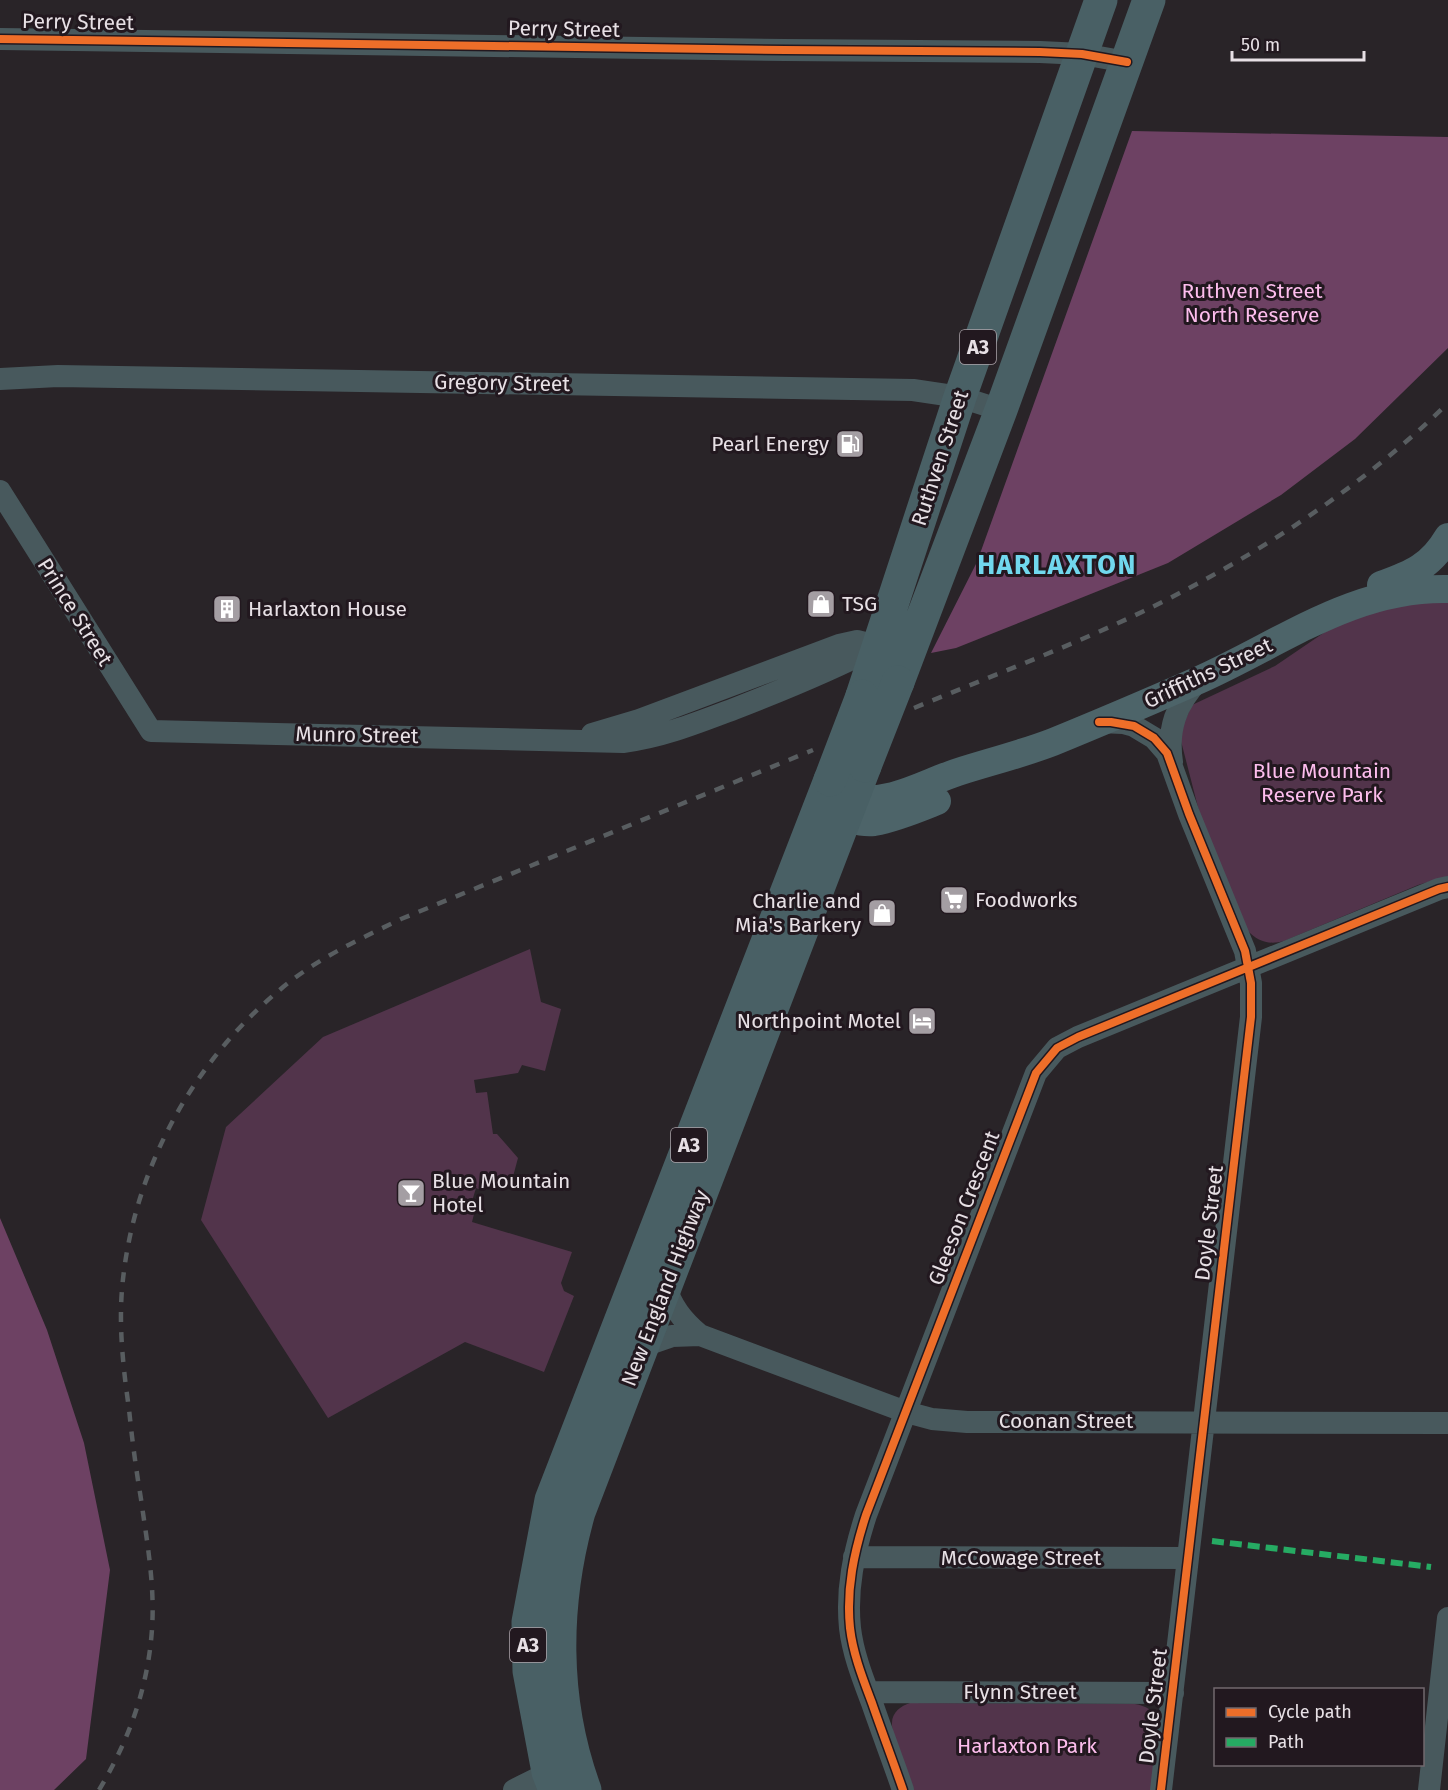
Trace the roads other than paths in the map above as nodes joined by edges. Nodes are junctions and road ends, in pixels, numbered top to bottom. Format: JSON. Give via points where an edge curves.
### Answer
{"nodes":[{"id":1,"x":1101,"y":0,"type":"edge"},
{"id":2,"x":1149,"y":0,"type":"edge"},
{"id":3,"x":0,"y":39,"type":"edge"},
{"id":4,"x":1082,"y":54,"type":"junction"},
{"id":5,"x":1127,"y":62,"type":"junction"},
{"id":6,"x":0,"y":379,"type":"edge"},
{"id":7,"x":960,"y":397,"type":"junction"},
{"id":8,"x":1000,"y":410,"type":"junction"},
{"id":9,"x":0,"y":491,"type":"edge"},
{"id":10,"x":1448,"y":537,"type":"edge"},
{"id":11,"x":1448,"y":589,"type":"edge"},
{"id":12,"x":1330,"y":614,"type":"junction"},
{"id":13,"x":895,"y":662,"type":"junction"},
{"id":14,"x":1200,"y":679,"type":"junction"},
{"id":15,"x":1099,"y":722,"type":"junction"},
{"id":16,"x":151,"y":731,"type":"joint"},
{"id":17,"x":1172,"y":763,"type":"junction"},
{"id":18,"x":865,"y":766,"type":"joint"},
{"id":19,"x":835,"y":799,"type":"junction"},
{"id":20,"x":1448,"y":887,"type":"edge"},
{"id":21,"x":1248,"y":967,"type":"junction"},
{"id":22,"x":666,"y":1286,"type":"junction"},
{"id":23,"x":700,"y":1335,"type":"junction"},
{"id":24,"x":643,"y":1346,"type":"junction"},
{"id":25,"x":609,"y":1349,"type":"junction"},
{"id":26,"x":906,"y":1412,"type":"junction"},
{"id":27,"x":1204,"y":1421,"type":"junction"},
{"id":28,"x":1448,"y":1423,"type":"edge"},
{"id":29,"x":854,"y":1557,"type":"junction"},
{"id":30,"x":1188,"y":1558,"type":"junction"},
{"id":31,"x":1448,"y":1618,"type":"edge"},
{"id":32,"x":1444,"y":1685,"type":"edge"},
{"id":33,"x":868,"y":1692,"type":"junction"},
{"id":34,"x":1173,"y":1693,"type":"junction"},
{"id":35,"x":566,"y":1778,"type":"edge"},
{"id":36,"x":514,"y":1790,"type":"edge"},
{"id":37,"x":903,"y":1790,"type":"edge"},
{"id":38,"x":1161,"y":1790,"type":"edge"},
{"id":39,"x":1429,"y":1790,"type":"edge"}],
"edges":[{"from":1,"to":4,"type":"highway","name":"Ruthven Street","number":"A3"},
{"from":2,"to":5,"type":"highway","name":"Ruthven Street","number":"A3"},
{"from":3,"to":4,"type":"street","name":"Perry Street"},
{"from":4,"to":5,"type":"street","name":"Perry Street"},
{"from":4,"to":7,"type":"highway","name":"Ruthven Street","number":"A3"},
{"from":5,"to":8,"type":"highway","name":"Ruthven Street","number":"A3"},
{"from":6,"to":7,"type":"street","name":"Gregory Street","via":[[58,376],[902,390]]},
{"from":7,"to":8,"type":"street","name":"Gregory Street"},
{"from":7,"to":13,"type":"highway","name":"Ruthven Street","number":"A3"},
{"from":8,"to":13,"type":"highway","name":"Ruthven Street","number":"A3"},
{"from":9,"to":16,"type":"street","name":"Prince Street"},
{"from":10,"to":12,"type":"main road","name":"Griffiths Street","via":[[1434,558],[1420,568],[1361,594]]},
{"from":11,"to":12,"type":"main road","name":"Griffiths Street","via":[[1377,597]]},
{"from":12,"to":14,"type":"main road","name":"Griffiths Street"},
{"from":13,"to":16,"type":"street","name":"Munro Street","via":[[857,641],[839,645],[619,727],[564,740]]},
{"from":13,"to":18,"type":"highway","name":"Ruthven Street","number":"A3","bridge":true},
{"from":13,"to":19,"type":"highway","name":"Ruthven Street","number":"A3","bridge":true,"via":[[862,696]]},
{"from":14,"to":15,"type":"main road","name":"Griffiths Street"},
{"from":14,"to":17,"type":"street","name":"Doyle Street","via":[[1175,714],[1170,738]]},
{"from":15,"to":17,"type":"street","name":"Doyle Street","via":[[1123,723],[1145,732],[1161,745]]},
{"from":15,"to":19,"type":"main road","name":"Griffiths Street","via":[[1051,743],[904,793]]},
{"from":17,"to":21,"type":"street","name":"Doyle Street"},
{"from":18,"to":19,"type":"highway","name":"New England Highway","number":"A3"},
{"from":19,"to":22,"type":"highway","name":"New England Highway","number":"A3"},
{"from":19,"to":25,"type":"highway","name":"New England Highway","number":"A3"},
{"from":20,"to":21,"type":"street","name":"Gleeson Crescent"},
{"from":21,"to":26,"type":"street","name":"Gleeson Crescent","via":[[1067,1042],[1041,1064]]},
{"from":21,"to":27,"type":"street","name":"Doyle Street","via":[[1251,1017]]},
{"from":22,"to":23,"type":"street","name":"Coonan Street","via":[[681,1316]]},
{"from":22,"to":24,"type":"highway","name":"New England Highway","number":"A3"},
{"from":23,"to":24,"type":"street","name":"Coonan Street","via":[[672,1336]]},
{"from":23,"to":26,"type":"street","name":"Coonan Street"},
{"from":24,"to":25,"type":"highway","via":[[627,1335],[616,1339]]},
{"from":24,"to":35,"type":"highway","name":"New England Highway","number":"A3","via":[[569,1548],[562,1588],[559,1650],[567,1729]]},
{"from":25,"to":35,"type":"highway","name":"New England Highway","number":"A3","via":[[550,1500],[528,1622],[529,1671]]},
{"from":26,"to":27,"type":"street","name":"Coonan Street","via":[[967,1422]]},
{"from":26,"to":29,"type":"street","name":"Gleeson Crescent"},
{"from":27,"to":28,"type":"street","name":"Coonan Street"},
{"from":27,"to":30,"type":"street","name":"Doyle Street"},
{"from":29,"to":30,"type":"street","name":"McCowage Street"},
{"from":29,"to":33,"type":"street","name":"Gleeson Crescent","via":[[850,1628]]},
{"from":30,"to":34,"type":"street","name":"Doyle Street"},
{"from":31,"to":32,"type":"street"},
{"from":32,"to":39,"type":"street"},
{"from":33,"to":34,"type":"street","name":"Flynn Street"},
{"from":33,"to":37,"type":"street","name":"Gleeson Crescent"},
{"from":34,"to":38,"type":"street","name":"Doyle Street"},
{"from":35,"to":36,"type":"street"}]}
